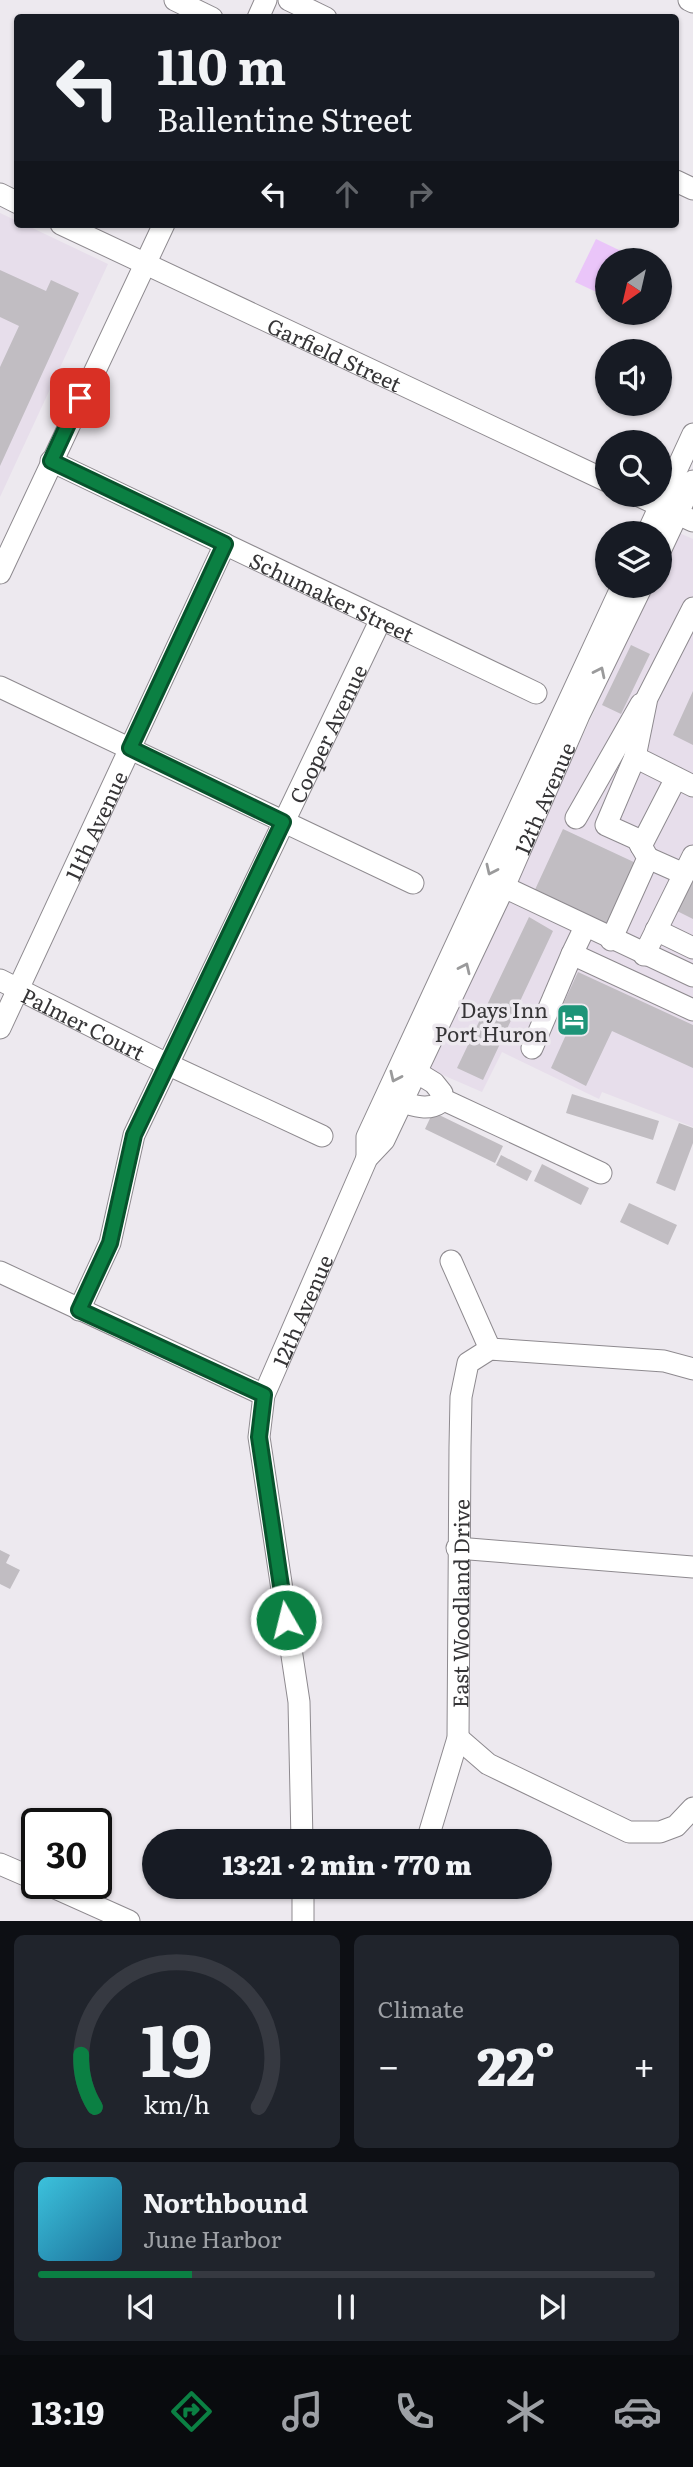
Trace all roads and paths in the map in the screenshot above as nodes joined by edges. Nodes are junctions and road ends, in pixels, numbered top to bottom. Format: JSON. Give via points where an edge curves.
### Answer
{"nodes":[{"id":1,"x":176,"y":0,"type":"edge"},
{"id":2,"x":289,"y":0,"type":"edge"},
{"id":3,"x":204,"y":14,"type":"edge"},
{"id":4,"x":318,"y":14,"type":"edge"},
{"id":5,"x":70,"y":228,"type":"edge"},
{"id":6,"x":162,"y":228,"type":"edge"},
{"id":7,"x":147,"y":262,"type":"junction"},
{"id":8,"x":693,"y":434,"type":"edge"},
{"id":9,"x":51,"y":461,"type":"junction"},
{"id":10,"x":595,"y":475,"type":"edge"},
{"id":11,"x":693,"y":481,"type":"edge"},
{"id":12,"x":677,"y":514,"type":"edge"},
{"id":13,"x":225,"y":544,"type":"junction"},
{"id":14,"x":0,"y":573,"type":"edge"},
{"id":15,"x":616,"y":598,"type":"edge"},
{"id":16,"x":636,"y":598,"type":"edge"},
{"id":17,"x":693,"y":608,"type":"edge"},
{"id":18,"x":381,"y":619,"type":"junction"},
{"id":19,"x":0,"y":687,"type":"edge"},
{"id":20,"x":536,"y":693,"type":"dead end"},
{"id":21,"x":647,"y":698,"type":"junction"},
{"id":22,"x":130,"y":748,"type":"junction"},
{"id":23,"x":635,"y":757,"type":"junction"},
{"id":24,"x":685,"y":782,"type":"edge"},
{"id":25,"x":538,"y":808,"type":"junction"},
{"id":26,"x":576,"y":818,"type":"junction"},
{"id":27,"x":283,"y":822,"type":"junction"},
{"id":28,"x":606,"y":825,"type":"junction"},
{"id":29,"x":645,"y":852,"type":"junction"},
{"id":30,"x":689,"y":865,"type":"edge"},
{"id":31,"x":413,"y":883,"type":"dead end"},
{"id":32,"x":504,"y":887,"type":"junction"},
{"id":33,"x":585,"y":927,"type":"junction"},
{"id":34,"x":656,"y":930,"type":"junction"},
{"id":35,"x":611,"y":940,"type":"junction"},
{"id":36,"x":693,"y":948,"type":"edge"},
{"id":37,"x":572,"y":954,"type":"junction"},
{"id":38,"x":644,"y":954,"type":"junction"},
{"id":39,"x":693,"y":976,"type":"edge"},
{"id":40,"x":9,"y":984,"type":"edge"},
{"id":41,"x":693,"y":1010,"type":"edge"},
{"id":42,"x":0,"y":1028,"type":"edge"},
{"id":43,"x":532,"y":1048,"type":"dead end"},
{"id":44,"x":167,"y":1064,"type":"junction"},
{"id":45,"x":416,"y":1072,"type":"junction"},
{"id":46,"x":442,"y":1098,"type":"junction"},
{"id":47,"x":401,"y":1102,"type":"junction"},
{"id":48,"x":322,"y":1136,"type":"dead end"},
{"id":49,"x":367,"y":1158,"type":"junction"},
{"id":50,"x":601,"y":1173,"type":"dead end"},
{"id":51,"x":451,"y":1261,"type":"dead end"},
{"id":52,"x":0,"y":1272,"type":"edge"},
{"id":53,"x":79,"y":1310,"type":"junction"},
{"id":54,"x":490,"y":1349,"type":"junction"},
{"id":55,"x":693,"y":1369,"type":"edge"},
{"id":56,"x":264,"y":1395,"type":"junction"},
{"id":57,"x":457,"y":1548,"type":"junction"},
{"id":58,"x":693,"y":1567,"type":"edge"},
{"id":59,"x":458,"y":1738,"type":"junction"},
{"id":60,"x":693,"y":1808,"type":"edge"},
{"id":61,"x":302,"y":1829,"type":"edge"},
{"id":62,"x":431,"y":1829,"type":"edge"},
{"id":63,"x":0,"y":1864,"type":"edge"},
{"id":64,"x":21,"y":1873,"type":"edge"},
{"id":65,"x":80,"y":1899,"type":"edge"},
{"id":66,"x":303,"y":1899,"type":"edge"},
{"id":67,"x":129,"y":1921,"type":"edge"},
{"id":68,"x":303,"y":1921,"type":"edge"}],
"edges":[{"from":1,"to":3,"type":"street"},
{"from":2,"to":4,"type":"street"},
{"from":5,"to":7,"type":"street","name":"Garfield Street"},
{"from":6,"to":7,"type":"street"},
{"from":7,"to":9,"type":"street"},
{"from":7,"to":10,"type":"street","name":"Garfield Street"},
{"from":8,"to":12,"type":"street"},
{"from":9,"to":13,"type":"street","name":"Schumaker Street"},
{"from":9,"to":14,"type":"street"},
{"from":11,"to":12,"type":"street"},
{"from":13,"to":18,"type":"street","name":"Schumaker Street"},
{"from":13,"to":22,"type":"street","name":"11th Avenue"},
{"from":15,"to":49,"type":"street","name":"12th Avenue","one_way":true,"via":[[367,1137]]},
{"from":25,"to":16,"type":"street","name":"12th Avenue","one_way":true},
{"from":17,"to":21,"type":"street"},
{"from":18,"to":20,"type":"street","name":"Schumaker Street"},
{"from":18,"to":27,"type":"street","name":"Cooper Avenue"},
{"from":19,"to":22,"type":"street"},
{"from":21,"to":23,"type":"street"},
{"from":21,"to":26,"type":"street","via":[[637,708]]},
{"from":22,"to":27,"type":"street"},
{"from":22,"to":40,"type":"street","name":"11th Avenue"},
{"from":23,"to":24,"type":"street"},
{"from":23,"to":28,"type":"street"},
{"from":24,"to":29,"type":"street"},
{"from":25,"to":26,"type":"street"},
{"from":25,"to":32,"type":"street","name":"12th Avenue"},
{"from":26,"to":28,"type":"street"},
{"from":27,"to":31,"type":"street"},
{"from":27,"to":44,"type":"street","name":"Cooper Avenue"},
{"from":28,"to":29,"type":"street","via":[[636,838]]},
{"from":29,"to":30,"type":"street"},
{"from":29,"to":35,"type":"street"},
{"from":30,"to":34,"type":"street"},
{"from":32,"to":33,"type":"street"},
{"from":45,"to":32,"type":"street","name":"12th Avenue","one_way":true},
{"from":33,"to":35,"type":"street"},
{"from":33,"to":37,"type":"street"},
{"from":34,"to":36,"type":"street"},
{"from":34,"to":38,"type":"street"},
{"from":35,"to":38,"type":"street"},
{"from":37,"to":41,"type":"street"},
{"from":37,"to":43,"type":"street"},
{"from":38,"to":39,"type":"street"},
{"from":40,"to":42,"type":"street","name":"11th Avenue"},
{"from":40,"to":44,"type":"street","name":"Palmer Court"},
{"from":44,"to":48,"type":"street","name":"Palmer Court"},
{"from":44,"to":53,"type":"street","name":"Cooper Avenue","via":[[134,1135],[110,1243]]},
{"from":45,"to":46,"type":"street","via":[[434,1083]]},
{"from":45,"to":47,"type":"street","name":"12th Avenue"},
{"from":46,"to":47,"type":"street","via":[[433,1107]]},
{"from":46,"to":50,"type":"street"},
{"from":47,"to":49,"type":"street","name":"12th Avenue","via":[[384,1140]]},
{"from":49,"to":56,"type":"street","name":"12th Avenue"},
{"from":51,"to":54,"type":"street"},
{"from":52,"to":53,"type":"street"},
{"from":53,"to":56,"type":"street"},
{"from":54,"to":55,"type":"street","via":[[664,1361]]},
{"from":54,"to":57,"type":"street","name":"East Woodland Drive","via":[[468,1363],[461,1397]]},
{"from":56,"to":61,"type":"street","name":"12th Avenue","via":[[259,1437],[299,1702]]},
{"from":57,"to":58,"type":"street"},
{"from":57,"to":59,"type":"street","name":"East Woodland Drive"},
{"from":59,"to":60,"type":"street","via":[[488,1764],[629,1832],[650,1835],[676,1826]]},
{"from":59,"to":62,"type":"street","name":"East Woodland Drive"},
{"from":63,"to":64,"type":"street"},
{"from":65,"to":67,"type":"street"},
{"from":66,"to":68,"type":"street"}]}
